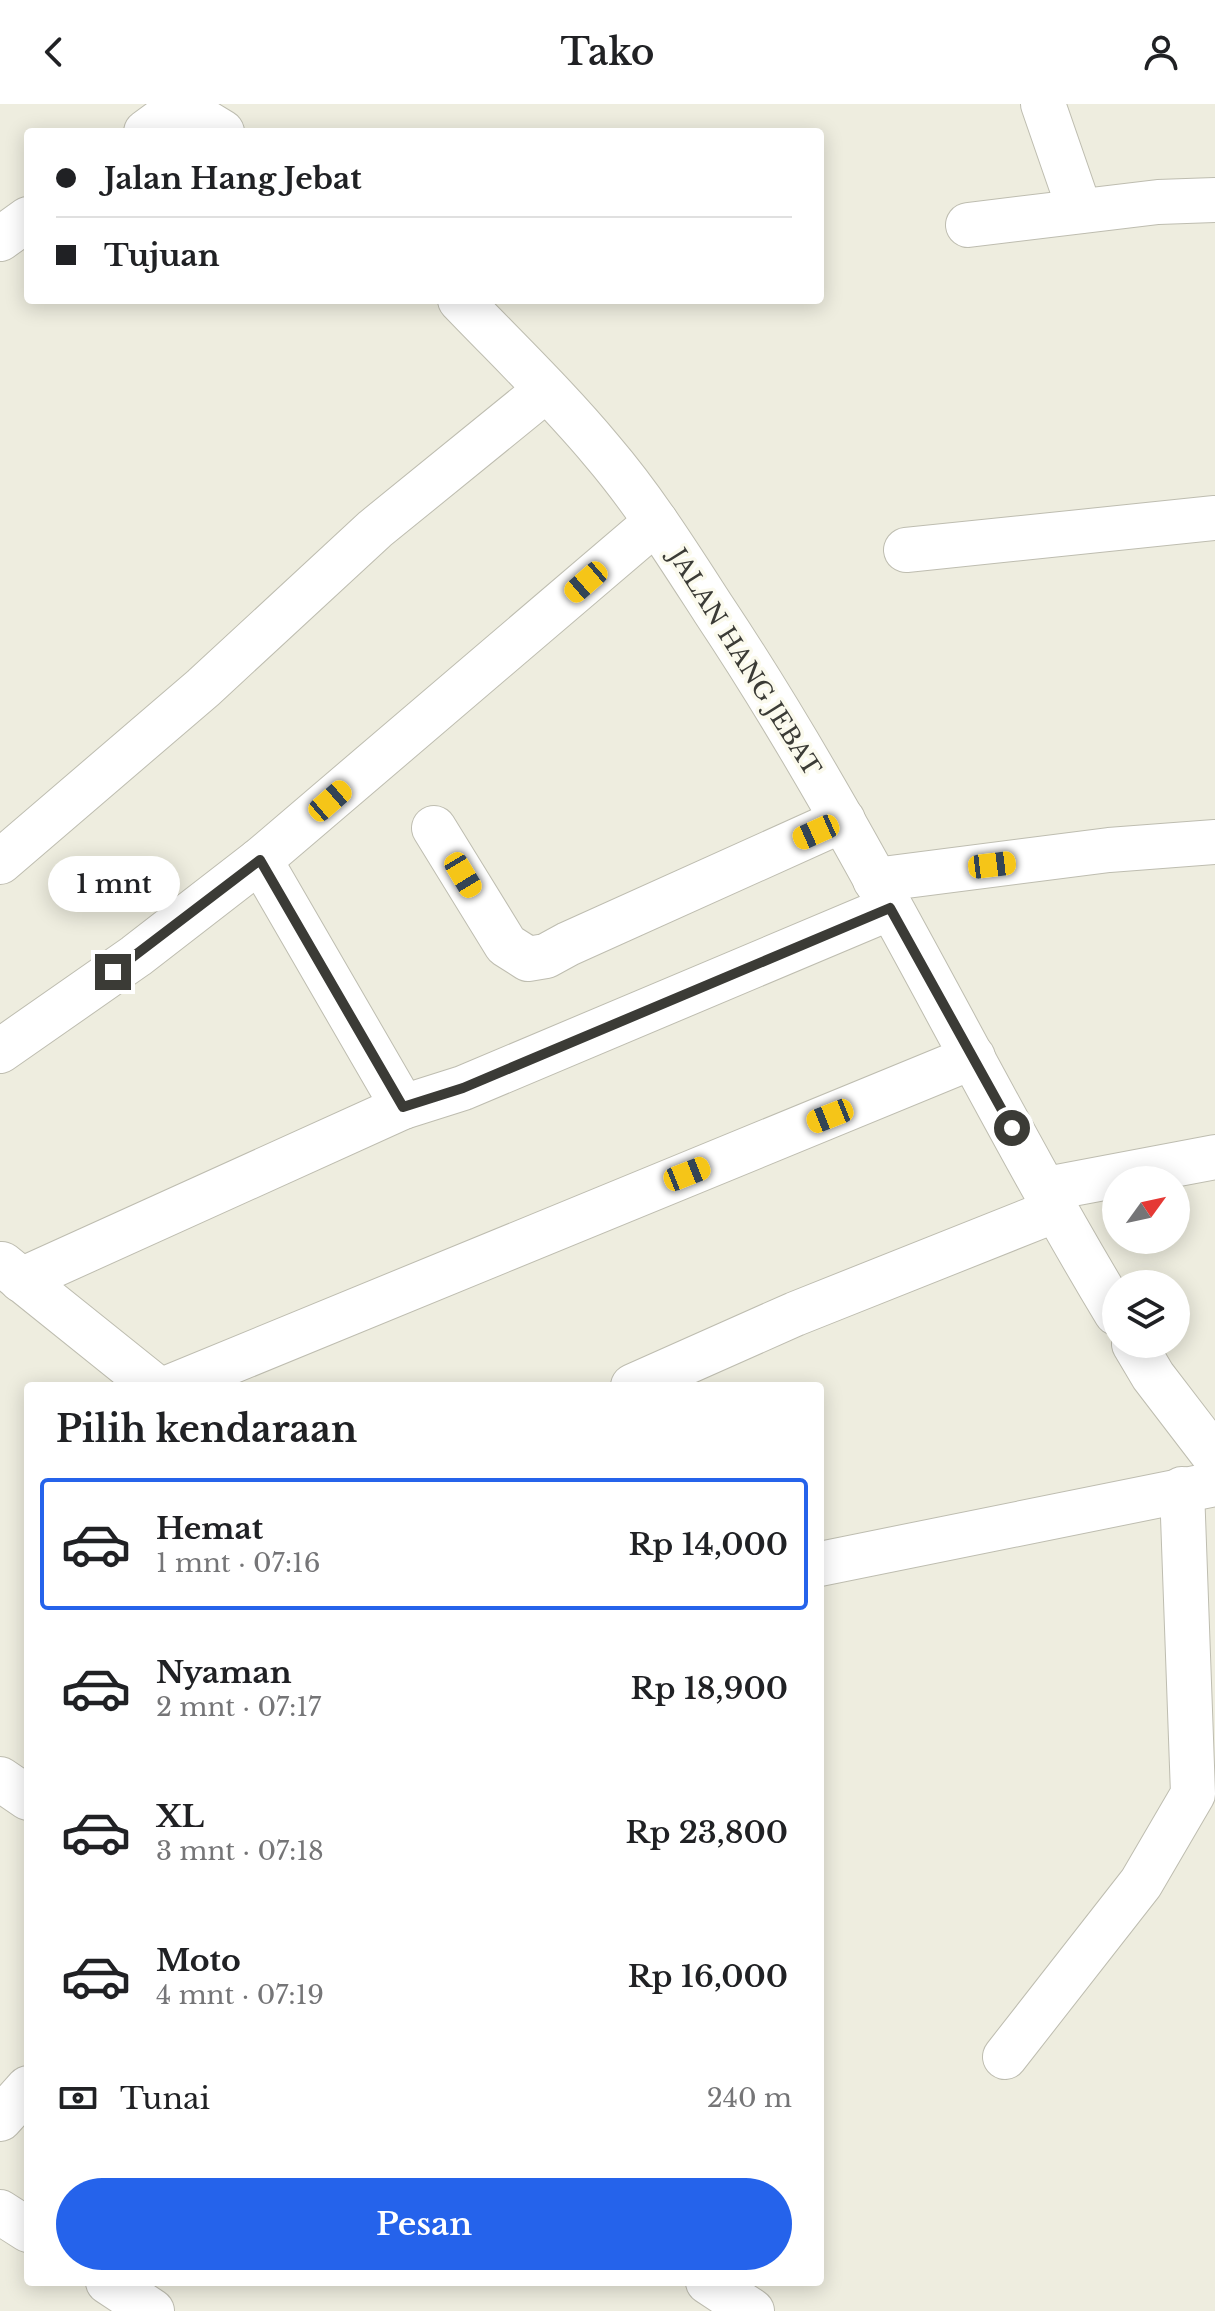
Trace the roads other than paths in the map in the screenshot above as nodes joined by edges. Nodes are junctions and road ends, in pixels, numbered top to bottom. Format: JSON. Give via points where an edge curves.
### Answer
{"nodes":[{"id":1,"x":1043,"y":104,"type":"edge"},
{"id":2,"x":173,"y":112,"type":"edge"},
{"id":3,"x":212,"y":128,"type":"edge"},
{"id":4,"x":1215,"y":200,"type":"edge"},
{"id":5,"x":1080,"y":211,"type":"junction"},
{"id":6,"x":24,"y":222,"type":"edge"},
{"id":7,"x":968,"y":225,"type":"dead end"},
{"id":8,"x":0,"y":239,"type":"edge"},
{"id":9,"x":464,"y":304,"type":"edge"},
{"id":10,"x":546,"y":390,"type":"junction"},
{"id":11,"x":1215,"y":518,"type":"edge"},
{"id":12,"x":656,"y":522,"type":"junction"},
{"id":13,"x":906,"y":550,"type":"dead end"},
{"id":14,"x":843,"y":820,"type":"junction"},
{"id":15,"x":434,"y":828,"type":"dead end"},
{"id":16,"x":1215,"y":842,"type":"edge"},
{"id":17,"x":260,"y":860,"type":"junction"},
{"id":18,"x":0,"y":862,"type":"edge"},
{"id":19,"x":883,"y":894,"type":"junction"},
{"id":20,"x":0,"y":1051,"type":"edge"},
{"id":21,"x":973,"y":1057,"type":"junction"},
{"id":22,"x":403,"y":1107,"type":"junction"},
{"id":23,"x":1215,"y":1157,"type":"edge"},
{"id":24,"x":1051,"y":1200,"type":"junction"},
{"id":25,"x":11,"y":1271,"type":"edge"},
{"id":26,"x":1102,"y":1289,"type":"edge"},
{"id":27,"x":1142,"y":1358,"type":"edge"},
{"id":28,"x":149,"y":1382,"type":"edge"},
{"id":29,"x":182,"y":1382,"type":"edge"},
{"id":30,"x":642,"y":1382,"type":"edge"},
{"id":31,"x":1215,"y":1457,"type":"edge"},
{"id":32,"x":1199,"y":1486,"type":"edge"},
{"id":33,"x":824,"y":1563,"type":"edge"},
{"id":34,"x":0,"y":1779,"type":"edge"},
{"id":35,"x":24,"y":1795,"type":"edge"},
{"id":36,"x":1204,"y":1796,"type":"edge"},
{"id":37,"x":1005,"y":2057,"type":"dead end"},
{"id":38,"x":24,"y":2092,"type":"edge"},
{"id":39,"x":0,"y":2119,"type":"edge"},
{"id":40,"x":0,"y":2212,"type":"edge"},
{"id":41,"x":24,"y":2227,"type":"edge"},
{"id":42,"x":114,"y":2286,"type":"edge"},
{"id":43,"x":152,"y":2311,"type":"edge"}],
"edges":[{"from":1,"to":5,"type":"street"},
{"from":2,"to":3,"type":"street"},
{"from":4,"to":5,"type":"street"},
{"from":5,"to":7,"type":"street"},
{"from":6,"to":8,"type":"street"},
{"from":9,"to":10,"type":"street","name":"JALAN HANG JEBAT"},
{"from":10,"to":12,"type":"street","name":"JALAN HANG JEBAT"},
{"from":10,"to":18,"type":"street","via":[[375,529],[203,688]]},
{"from":11,"to":13,"type":"street"},
{"from":12,"to":14,"type":"street","name":"JALAN HANG JEBAT","via":[[751,664]]},
{"from":12,"to":17,"type":"street"},
{"from":14,"to":15,"type":"street","via":[[546,956],[528,959],[506,945]]},
{"from":14,"to":19,"type":"street","name":"JALAN HANG JEBAT"},
{"from":16,"to":19,"type":"street","via":[[1109,850]]},
{"from":17,"to":20,"type":"street"},
{"from":17,"to":22,"type":"street"},
{"from":19,"to":21,"type":"street","name":"JALAN HANG JEBAT"},
{"from":19,"to":22,"type":"street","via":[[463,1088]]},
{"from":21,"to":24,"type":"street","name":"JALAN HANG JEBAT"},
{"from":21,"to":29,"type":"street"},
{"from":22,"to":25,"type":"street"},
{"from":23,"to":24,"type":"street"},
{"from":24,"to":26,"type":"street","name":"JALAN HANG JEBAT"},
{"from":24,"to":30,"type":"street"},
{"from":25,"to":28,"type":"street"},
{"from":27,"to":31,"type":"street"},
{"from":32,"to":33,"type":"street"},
{"from":32,"to":36,"type":"street"},
{"from":34,"to":35,"type":"street"},
{"from":36,"to":37,"type":"street"},
{"from":38,"to":39,"type":"street"},
{"from":40,"to":41,"type":"street"},
{"from":42,"to":43,"type":"street"}]}
